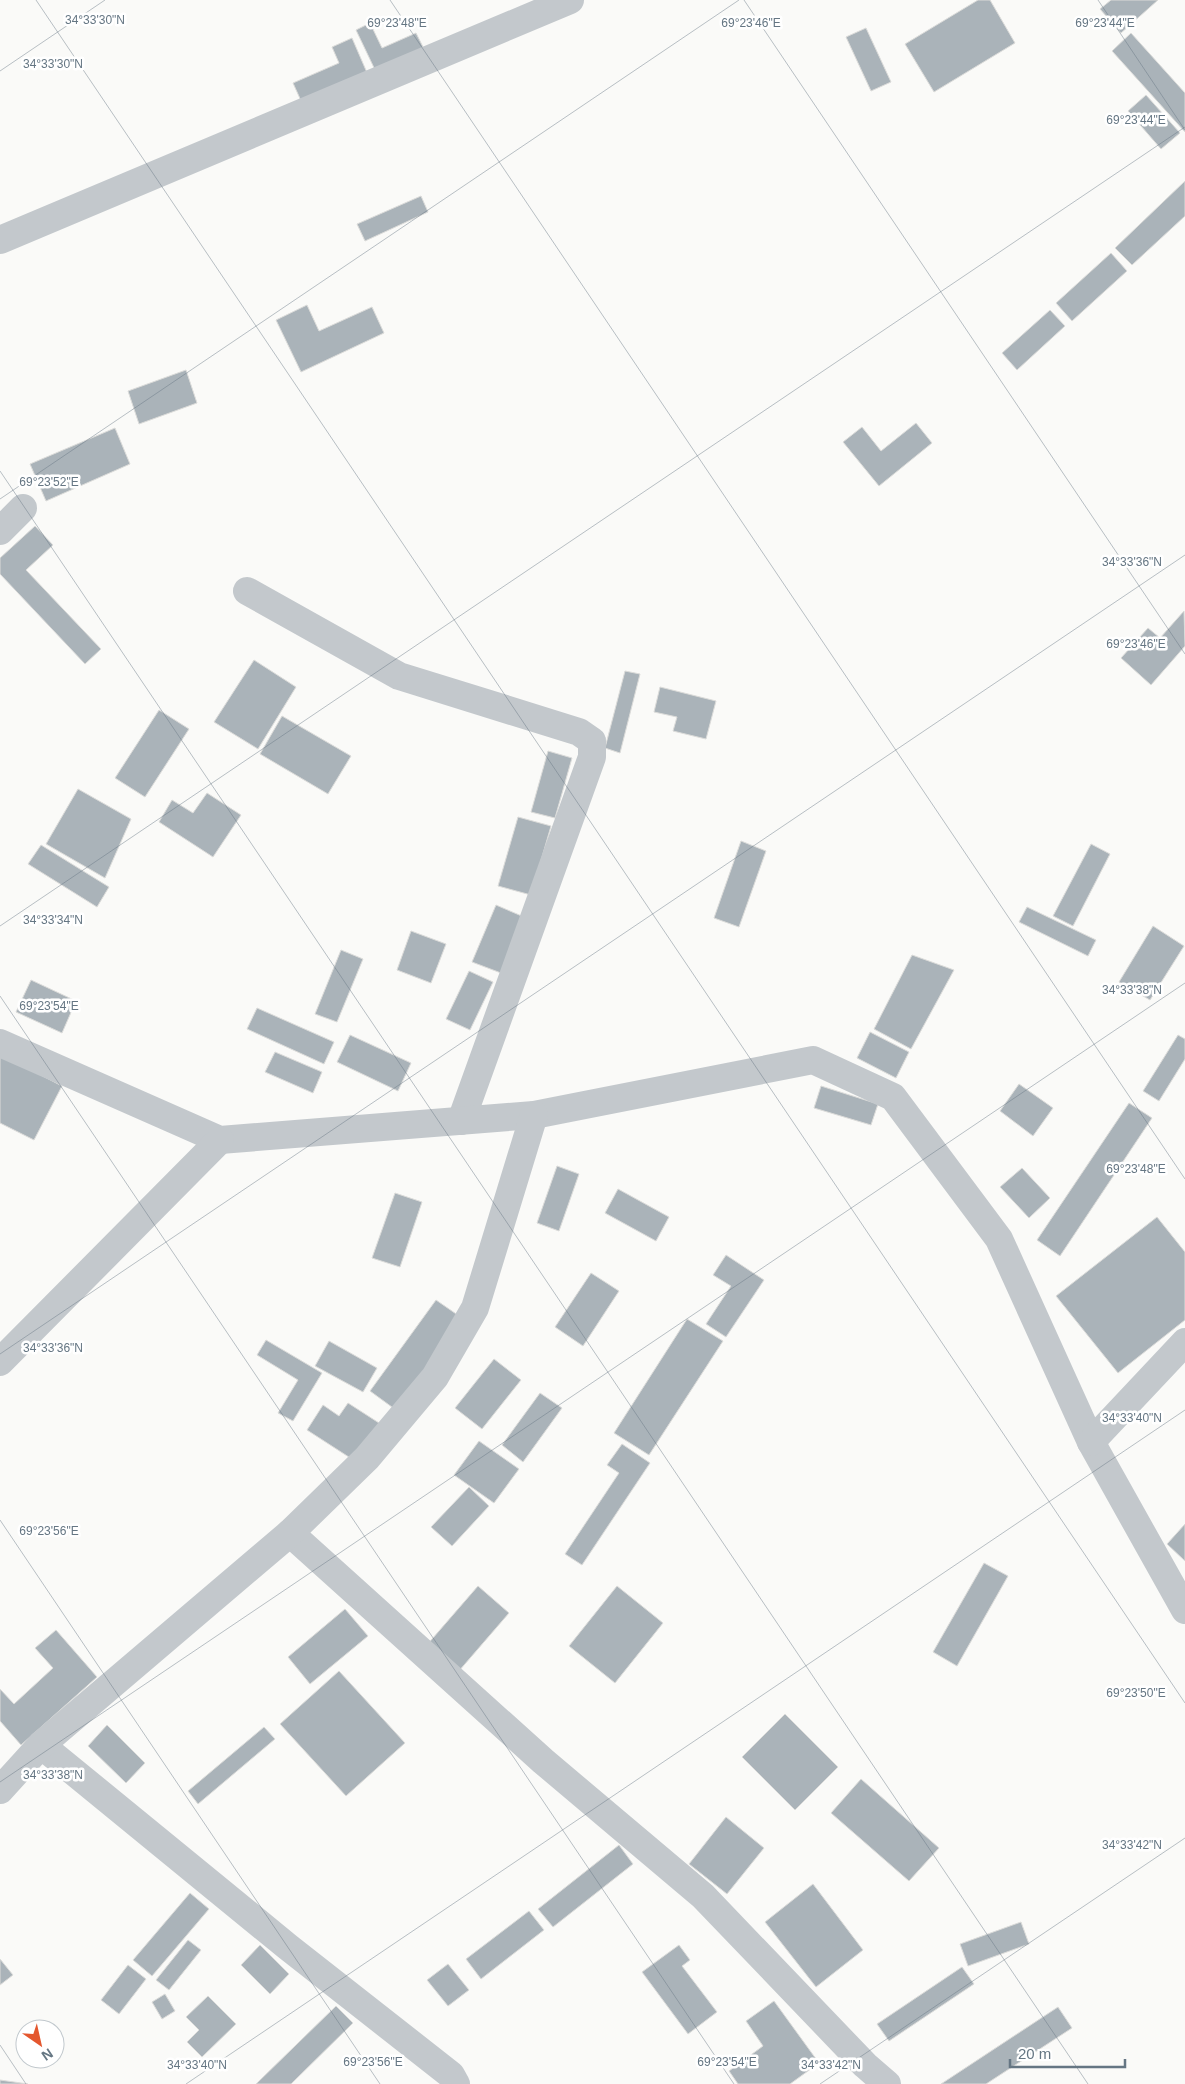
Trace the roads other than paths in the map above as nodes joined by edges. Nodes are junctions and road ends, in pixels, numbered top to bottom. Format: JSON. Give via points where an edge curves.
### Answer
{"nodes":[{"id":1,"x":570,"y":0,"type":"edge"},
{"id":2,"x":0,"y":240,"type":"edge"},
{"id":3,"x":23,"y":508,"type":"dead end"},
{"id":4,"x":0,"y":531,"type":"edge"},
{"id":5,"x":247,"y":592,"type":"dead end"},
{"id":6,"x":0,"y":1043,"type":"edge"},
{"id":7,"x":534,"y":1115,"type":"junction"},
{"id":8,"x":461,"y":1121,"type":"junction"},
{"id":9,"x":220,"y":1140,"type":"junction"},
{"id":10,"x":1185,"y":1342,"type":"edge"},
{"id":11,"x":0,"y":1362,"type":"edge"},
{"id":12,"x":1091,"y":1442,"type":"junction"},
{"id":13,"x":290,"y":1533,"type":"junction"},
{"id":14,"x":1184,"y":1604,"type":"edge"},
{"id":15,"x":41,"y":1745,"type":"junction"},
{"id":16,"x":0,"y":1790,"type":"edge"},
{"id":17,"x":456,"y":2084,"type":"edge"},
{"id":18,"x":886,"y":2084,"type":"edge"}],
"edges":[{"from":1,"to":2,"type":"street"},
{"from":3,"to":4,"type":"street"},
{"from":5,"to":8,"type":"street","via":[[399,676],[578,732],[592,741],[592,757]]},
{"from":6,"to":9,"type":"street"},
{"from":7,"to":8,"type":"street"},
{"from":7,"to":12,"type":"street","via":[[813,1060],[893,1097],[999,1238]]},
{"from":7,"to":13,"type":"street","via":[[475,1308],[435,1376],[367,1458]]},
{"from":8,"to":9,"type":"street"},
{"from":9,"to":11,"type":"street"},
{"from":10,"to":12,"type":"street"},
{"from":12,"to":14,"type":"street"},
{"from":13,"to":15,"type":"street"},
{"from":13,"to":18,"type":"street","via":[[543,1761],[703,1896]]},
{"from":15,"to":16,"type":"street"},
{"from":15,"to":17,"type":"street","via":[[288,1948],[451,2075]]}]}
